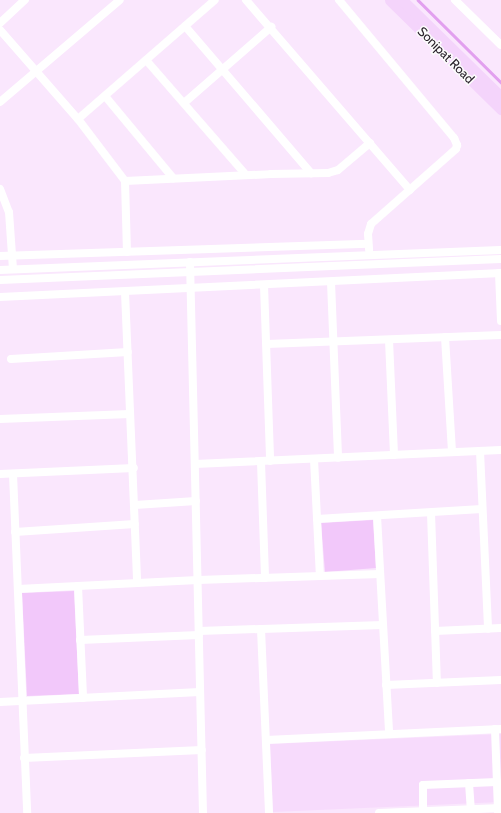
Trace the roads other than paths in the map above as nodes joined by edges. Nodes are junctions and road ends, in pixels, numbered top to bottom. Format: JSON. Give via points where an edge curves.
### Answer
{"nodes":[{"id":1,"x":26,"y":0,"type":"edge"},
{"id":2,"x":120,"y":0,"type":"edge"},
{"id":3,"x":215,"y":0,"type":"edge"},
{"id":4,"x":246,"y":0,"type":"edge"},
{"id":5,"x":339,"y":0,"type":"edge"},
{"id":6,"x":390,"y":0,"type":"edge"},
{"id":7,"x":402,"y":0,"type":"edge"},
{"id":8,"x":455,"y":0,"type":"edge"},
{"id":9,"x":0,"y":23,"type":"edge"},
{"id":10,"x":185,"y":26,"type":"junction"},
{"id":11,"x":271,"y":27,"type":"junction"},
{"id":12,"x":0,"y":30,"type":"edge"},
{"id":13,"x":501,"y":45,"type":"edge"},
{"id":14,"x":146,"y":60,"type":"junction"},
{"id":15,"x":223,"y":69,"type":"junction"},
{"id":16,"x":35,"y":71,"type":"junction"},
{"id":17,"x":105,"y":96,"type":"junction"},
{"id":18,"x":501,"y":97,"type":"edge"},
{"id":19,"x":1,"y":100,"type":"edge"},
{"id":20,"x":184,"y":103,"type":"junction"},
{"id":21,"x":501,"y":109,"type":"edge"},
{"id":22,"x":78,"y":119,"type":"junction"},
{"id":23,"x":370,"y":143,"type":"junction"},
{"id":24,"x":311,"y":173,"type":"junction"},
{"id":25,"x":246,"y":175,"type":"junction"},
{"id":26,"x":174,"y":178,"type":"junction"},
{"id":27,"x":125,"y":181,"type":"junction"},
{"id":28,"x":0,"y":189,"type":"edge"},
{"id":29,"x":410,"y":190,"type":"junction"},
{"id":30,"x":3,"y":201,"type":"edge"},
{"id":31,"x":368,"y":244,"type":"junction"},
{"id":32,"x":501,"y":250,"type":"edge"},
{"id":33,"x":127,"y":252,"type":"junction"},
{"id":34,"x":369,"y":255,"type":"junction"},
{"id":35,"x":0,"y":256,"type":"edge"},
{"id":36,"x":12,"y":256,"type":"junction"},
{"id":37,"x":501,"y":259,"type":"edge"},
{"id":38,"x":190,"y":262,"type":"junction"},
{"id":39,"x":13,"y":269,"type":"junction"},
{"id":40,"x":0,"y":270,"type":"edge"},
{"id":41,"x":191,"y":272,"type":"junction"},
{"id":42,"x":500,"y":273,"type":"edge"},
{"id":43,"x":0,"y":280,"type":"edge"},
{"id":44,"x":331,"y":282,"type":"junction"},
{"id":45,"x":264,"y":285,"type":"junction"},
{"id":46,"x":191,"y":289,"type":"junction"},
{"id":47,"x":125,"y":292,"type":"junction"},
{"id":48,"x":0,"y":297,"type":"edge"},
{"id":49,"x":501,"y":321,"type":"edge"},
{"id":50,"x":501,"y":335,"type":"edge"},
{"id":51,"x":445,"y":337,"type":"junction"},
{"id":52,"x":389,"y":340,"type":"junction"},
{"id":53,"x":333,"y":342,"type":"junction"},
{"id":54,"x":267,"y":344,"type":"junction"},
{"id":55,"x":128,"y":352,"type":"junction"},
{"id":56,"x":11,"y":359,"type":"dead end"},
{"id":57,"x":130,"y":414,"type":"junction"},
{"id":58,"x":0,"y":418,"type":"edge"},
{"id":59,"x":501,"y":450,"type":"edge"},
{"id":60,"x":480,"y":451,"type":"junction"},
{"id":61,"x":452,"y":452,"type":"junction"},
{"id":62,"x":394,"y":455,"type":"junction"},
{"id":63,"x":338,"y":458,"type":"junction"},
{"id":64,"x":314,"y":459,"type":"junction"},
{"id":65,"x":270,"y":461,"type":"junction"},
{"id":66,"x":261,"y":462,"type":"junction"},
{"id":67,"x":195,"y":464,"type":"junction"},
{"id":68,"x":134,"y":468,"type":"junction"},
{"id":69,"x":0,"y":474,"type":"edge"},
{"id":70,"x":13,"y":474,"type":"junction"},
{"id":71,"x":196,"y":501,"type":"junction"},
{"id":72,"x":135,"y":505,"type":"junction"},
{"id":73,"x":482,"y":509,"type":"junction"},
{"id":74,"x":431,"y":513,"type":"junction"},
{"id":75,"x":377,"y":516,"type":"junction"},
{"id":76,"x":317,"y":519,"type":"junction"},
{"id":77,"x":135,"y":524,"type":"junction"},
{"id":78,"x":15,"y":532,"type":"junction"},
{"id":79,"x":380,"y":574,"type":"junction"},
{"id":80,"x":320,"y":576,"type":"junction"},
{"id":81,"x":265,"y":578,"type":"junction"},
{"id":82,"x":198,"y":580,"type":"junction"},
{"id":83,"x":137,"y":583,"type":"junction"},
{"id":84,"x":78,"y":586,"type":"junction"},
{"id":85,"x":18,"y":589,"type":"junction"},
{"id":86,"x":383,"y":625,"type":"junction"},
{"id":87,"x":501,"y":628,"type":"edge"},
{"id":88,"x":261,"y":629,"type":"junction"},
{"id":89,"x":488,"y":629,"type":"junction"},
{"id":90,"x":436,"y":631,"type":"junction"},
{"id":91,"x":199,"y":633,"type":"junction"},
{"id":92,"x":80,"y":640,"type":"junction"},
{"id":93,"x":501,"y":680,"type":"edge"},
{"id":94,"x":438,"y":683,"type":"junction"},
{"id":95,"x":386,"y":685,"type":"junction"},
{"id":96,"x":200,"y":692,"type":"junction"},
{"id":97,"x":83,"y":698,"type":"junction"},
{"id":98,"x":22,"y":701,"type":"junction"},
{"id":99,"x":0,"y":702,"type":"edge"},
{"id":100,"x":498,"y":729,"type":"edge"},
{"id":101,"x":389,"y":734,"type":"junction"},
{"id":102,"x":266,"y":740,"type":"junction"},
{"id":103,"x":202,"y":750,"type":"junction"},
{"id":104,"x":24,"y":758,"type":"junction"},
{"id":105,"x":497,"y":782,"type":"junction"},
{"id":106,"x":469,"y":783,"type":"junction"},
{"id":107,"x":471,"y":810,"type":"junction"},
{"id":108,"x":499,"y":810,"type":"edge"},
{"id":109,"x":423,"y":811,"type":"junction"},
{"id":110,"x":454,"y":812,"type":"edge"},
{"id":111,"x":27,"y":813,"type":"edge"},
{"id":112,"x":203,"y":813,"type":"edge"},
{"id":113,"x":269,"y":813,"type":"edge"},
{"id":114,"x":379,"y":813,"type":"edge"}],
"edges":[{"from":1,"to":9,"type":"street"},
{"from":2,"to":16,"type":"street"},
{"from":3,"to":10,"type":"street"},
{"from":4,"to":11,"type":"street"},
{"from":5,"to":29,"type":"street","via":[[456,141],[456,149]]},
{"from":6,"to":21,"type":"main road","name":"Sonipat Road"},
{"from":7,"to":18,"type":"main road","name":"Sonipat Road"},
{"from":8,"to":13,"type":"street"},
{"from":10,"to":14,"type":"street"},
{"from":10,"to":15,"type":"street"},
{"from":11,"to":15,"type":"street"},
{"from":11,"to":23,"type":"street"},
{"from":12,"to":16,"type":"street"},
{"from":14,"to":17,"type":"street"},
{"from":14,"to":20,"type":"street"},
{"from":15,"to":20,"type":"street"},
{"from":15,"to":24,"type":"street"},
{"from":16,"to":19,"type":"street"},
{"from":16,"to":22,"type":"street"},
{"from":17,"to":22,"type":"street"},
{"from":17,"to":26,"type":"street"},
{"from":20,"to":25,"type":"street"},
{"from":22,"to":27,"type":"street"},
{"from":23,"to":24,"type":"street","via":[[338,170]]},
{"from":23,"to":29,"type":"street"},
{"from":24,"to":25,"type":"street"},
{"from":25,"to":26,"type":"street"},
{"from":26,"to":27,"type":"street"},
{"from":27,"to":33,"type":"street"},
{"from":28,"to":30,"type":"street"},
{"from":29,"to":31,"type":"street","via":[[371,224]]},
{"from":30,"to":36,"type":"street","via":[[9,212]]},
{"from":31,"to":33,"type":"street"},
{"from":31,"to":34,"type":"street"},
{"from":32,"to":34,"type":"street"},
{"from":33,"to":36,"type":"street"},
{"from":34,"to":38,"type":"street"},
{"from":35,"to":36,"type":"street"},
{"from":36,"to":39,"type":"street"},
{"from":37,"to":41,"type":"street"},
{"from":38,"to":39,"type":"street"},
{"from":38,"to":41,"type":"street"},
{"from":39,"to":40,"type":"street"},
{"from":41,"to":43,"type":"street"},
{"from":41,"to":46,"type":"street"},
{"from":42,"to":44,"type":"street"},
{"from":42,"to":49,"type":"street"},
{"from":44,"to":45,"type":"street"},
{"from":44,"to":53,"type":"street"},
{"from":45,"to":46,"type":"street"},
{"from":45,"to":54,"type":"street"},
{"from":46,"to":47,"type":"street"},
{"from":46,"to":67,"type":"street"},
{"from":47,"to":48,"type":"street"},
{"from":47,"to":55,"type":"street"},
{"from":50,"to":51,"type":"street"},
{"from":51,"to":52,"type":"street"},
{"from":51,"to":61,"type":"street"},
{"from":52,"to":53,"type":"street"},
{"from":52,"to":62,"type":"street"},
{"from":53,"to":54,"type":"street"},
{"from":53,"to":63,"type":"street"},
{"from":54,"to":65,"type":"street"},
{"from":55,"to":56,"type":"street"},
{"from":55,"to":57,"type":"street"},
{"from":57,"to":58,"type":"street"},
{"from":57,"to":68,"type":"street"},
{"from":59,"to":60,"type":"street"},
{"from":60,"to":61,"type":"street"},
{"from":60,"to":73,"type":"street"},
{"from":61,"to":62,"type":"street"},
{"from":62,"to":63,"type":"street"},
{"from":63,"to":64,"type":"street"},
{"from":64,"to":65,"type":"street"},
{"from":64,"to":76,"type":"street"},
{"from":65,"to":66,"type":"street"},
{"from":66,"to":67,"type":"street"},
{"from":66,"to":81,"type":"street"},
{"from":67,"to":71,"type":"street"},
{"from":68,"to":70,"type":"street"},
{"from":68,"to":72,"type":"street"},
{"from":69,"to":70,"type":"street"},
{"from":70,"to":78,"type":"street"},
{"from":71,"to":72,"type":"street"},
{"from":71,"to":82,"type":"street"},
{"from":72,"to":77,"type":"street"},
{"from":73,"to":74,"type":"street"},
{"from":73,"to":89,"type":"street"},
{"from":74,"to":75,"type":"street"},
{"from":74,"to":90,"type":"street"},
{"from":75,"to":76,"type":"street"},
{"from":75,"to":79,"type":"street"},
{"from":76,"to":80,"type":"street"},
{"from":77,"to":78,"type":"street"},
{"from":77,"to":83,"type":"street"},
{"from":78,"to":85,"type":"street"},
{"from":79,"to":80,"type":"street"},
{"from":79,"to":86,"type":"street"},
{"from":80,"to":81,"type":"street"},
{"from":81,"to":82,"type":"street"},
{"from":82,"to":83,"type":"street"},
{"from":82,"to":91,"type":"street"},
{"from":83,"to":84,"type":"street"},
{"from":84,"to":85,"type":"street"},
{"from":84,"to":92,"type":"street"},
{"from":85,"to":98,"type":"street"},
{"from":86,"to":88,"type":"street"},
{"from":86,"to":95,"type":"street"},
{"from":87,"to":89,"type":"street"},
{"from":88,"to":91,"type":"street"},
{"from":88,"to":102,"type":"street"},
{"from":89,"to":90,"type":"street"},
{"from":90,"to":94,"type":"street"},
{"from":91,"to":92,"type":"street"},
{"from":91,"to":96,"type":"street"},
{"from":92,"to":97,"type":"street"},
{"from":93,"to":94,"type":"street"},
{"from":94,"to":95,"type":"street"},
{"from":95,"to":101,"type":"street"},
{"from":96,"to":97,"type":"street"},
{"from":96,"to":103,"type":"street"},
{"from":97,"to":98,"type":"street"},
{"from":98,"to":99,"type":"street"},
{"from":98,"to":104,"type":"street"},
{"from":100,"to":101,"type":"street"},
{"from":100,"to":105,"type":"street"},
{"from":101,"to":102,"type":"street"},
{"from":102,"to":113,"type":"street"},
{"from":103,"to":104,"type":"street"},
{"from":103,"to":112,"type":"street"},
{"from":104,"to":111,"type":"street"},
{"from":105,"to":106,"type":"street"},
{"from":105,"to":108,"type":"street"},
{"from":106,"to":107,"type":"street"},
{"from":106,"to":109,"type":"street","via":[[422,785]]},
{"from":107,"to":108,"type":"street"},
{"from":107,"to":110,"type":"street"},
{"from":109,"to":110,"type":"street"},
{"from":109,"to":114,"type":"street"}]}
